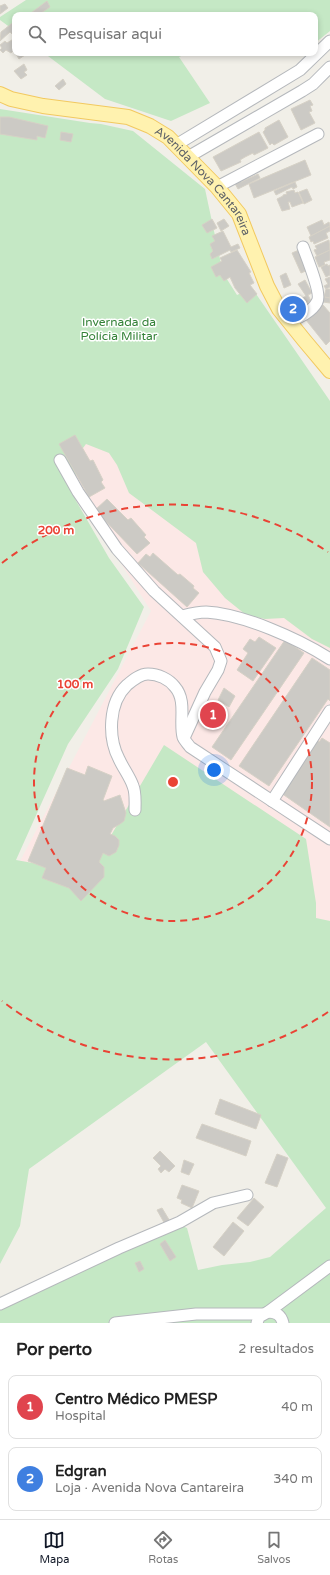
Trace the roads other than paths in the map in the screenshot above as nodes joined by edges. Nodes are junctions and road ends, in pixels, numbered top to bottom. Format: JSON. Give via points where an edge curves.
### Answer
{"nodes":[{"id":1,"x":330,"y":41,"type":"edge"},
{"id":2,"x":318,"y":53,"type":"edge"},
{"id":3,"x":314,"y":56,"type":"edge"},
{"id":4,"x":330,"y":67,"type":"edge"},
{"id":5,"x":0,"y":94,"type":"edge"},
{"id":6,"x":318,"y":134,"type":"dead end"},
{"id":7,"x":176,"y":145,"type":"junction"},
{"id":8,"x":188,"y":157,"type":"junction"},
{"id":9,"x":217,"y":187,"type":"junction"},
{"id":10,"x":303,"y":247,"type":"dead end"},
{"id":11,"x":289,"y":322,"type":"junction"},
{"id":12,"x":328,"y":363,"type":"edge"},
{"id":13,"x":60,"y":460,"type":"dead end"},
{"id":14,"x":182,"y":616,"type":"junction"},
{"id":15,"x":330,"y":659,"type":"edge"},
{"id":16,"x":330,"y":711,"type":"edge"},
{"id":17,"x":184,"y":738,"type":"junction"},
{"id":18,"x":272,"y":801,"type":"junction"},
{"id":19,"x":135,"y":810,"type":"dead end"},
{"id":20,"x":330,"y":839,"type":"edge"},
{"id":21,"x":247,"y":1195,"type":"dead end"},
{"id":22,"x":330,"y":1266,"type":"edge"},
{"id":23,"x":0,"y":1304,"type":"edge"},
{"id":24,"x":260,"y":1319,"type":"edge"},
{"id":25,"x":114,"y":1323,"type":"edge"},
{"id":26,"x":283,"y":1323,"type":"edge"}],
"edges":[{"from":1,"to":2,"type":"street"},
{"from":3,"to":7,"type":"street","via":[[300,70]]},
{"from":4,"to":8,"type":"street","via":[[302,91]]},
{"from":5,"to":7,"type":"main road","name":"Avenida Nova Cantareira","via":[[43,106],[138,120],[160,131]]},
{"from":6,"to":9,"type":"street"},
{"from":7,"to":8,"type":"main road","name":"Avenida Nova Cantareira"},
{"from":8,"to":9,"type":"main road","name":"Avenida Nova Cantareira"},
{"from":9,"to":11,"type":"main road","name":"Avenida Nova Cantareira","via":[[239,214],[267,286]]},
{"from":10,"to":11,"type":"street","via":[[318,291],[318,300],[301,316]]},
{"from":11,"to":12,"type":"main road","name":"Avenida Nova Cantareira"},
{"from":13,"to":14,"type":"street","via":[[78,492],[117,549],[154,591]]},
{"from":14,"to":15,"type":"street","via":[[206,612],[250,622],[288,637]]},
{"from":14,"to":17,"type":"street","via":[[215,647],[220,661]]},
{"from":16,"to":18,"type":"street"},
{"from":17,"to":18,"type":"street","via":[[190,747]]},
{"from":17,"to":19,"type":"street","via":[[181,700],[176,687],[164,677],[147,674],[134,678],[124,688],[116,700],[112,714],[112,739],[118,758],[134,786]]},
{"from":18,"to":20,"type":"street"},
{"from":21,"to":23,"type":"street","via":[[213,1203],[180,1222]]},
{"from":22,"to":24,"type":"street"},
{"from":24,"to":25,"type":"street","via":[[196,1314]]},
{"from":24,"to":26,"type":"street","via":[[278,1314]]}]}
